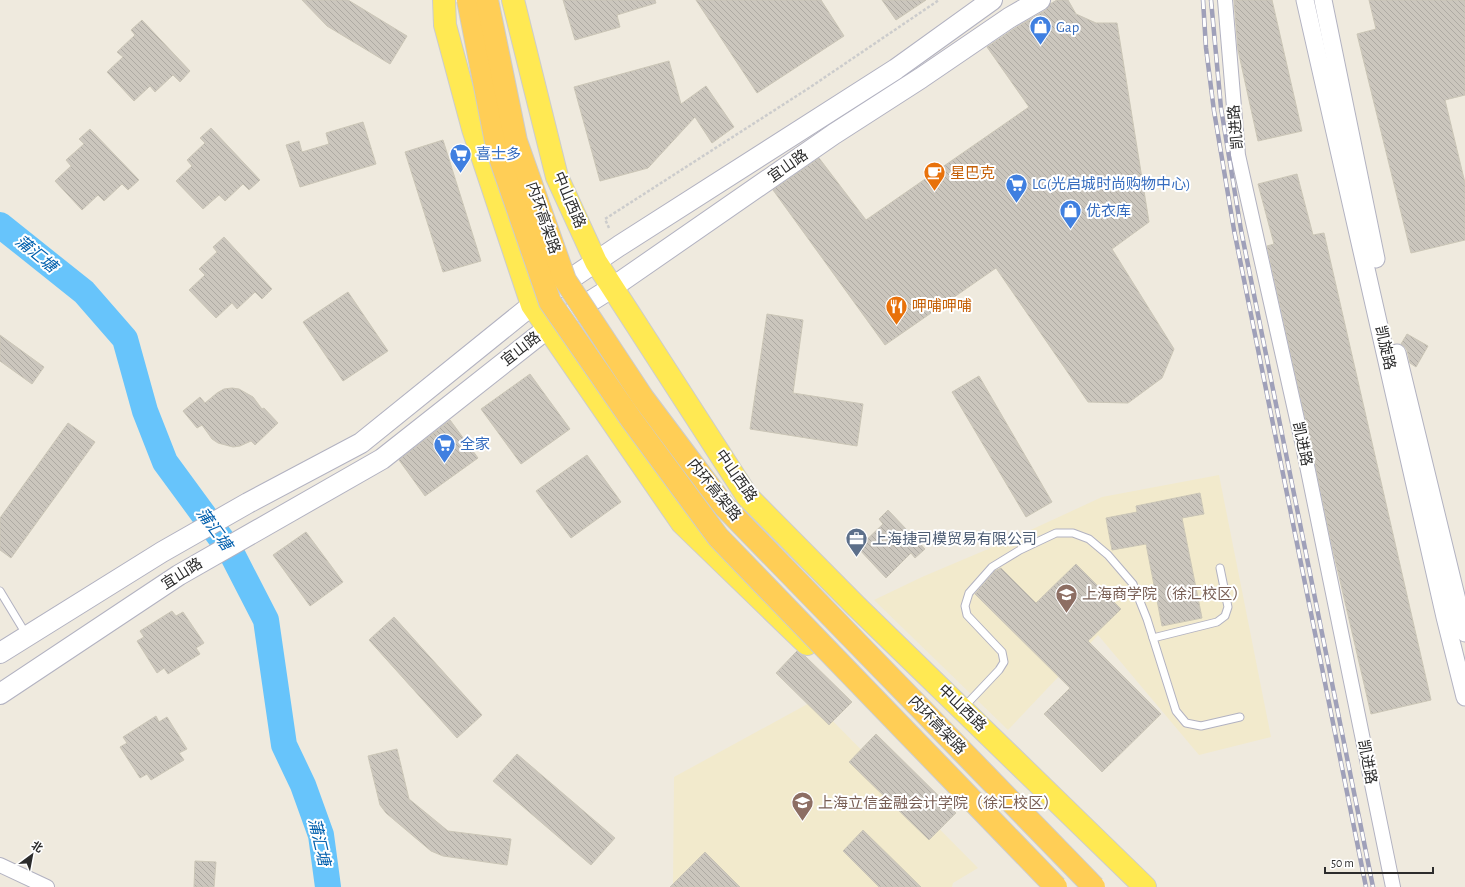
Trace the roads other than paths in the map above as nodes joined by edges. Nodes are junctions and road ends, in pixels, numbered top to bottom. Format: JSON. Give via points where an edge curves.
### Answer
{"nodes":[{"id":1,"x":444,"y":0,"type":"edge"},
{"id":2,"x":468,"y":0,"type":"edge"},
{"id":3,"x":487,"y":0,"type":"edge"},
{"id":4,"x":513,"y":0,"type":"edge"},
{"id":5,"x":992,"y":0,"type":"edge"},
{"id":6,"x":1040,"y":0,"type":"edge"},
{"id":7,"x":1225,"y":0,"type":"edge"},
{"id":8,"x":1305,"y":0,"type":"edge"},
{"id":9,"x":1323,"y":0,"type":"edge"},
{"id":10,"x":596,"y":262,"type":"junction"},
{"id":11,"x":612,"y":288,"type":"junction"},
{"id":12,"x":532,"y":304,"type":"junction"},
{"id":13,"x":548,"y":328,"type":"junction"},
{"id":14,"x":1220,"y":568,"type":"dead end"},
{"id":15,"x":0,"y":591,"type":"edge"},
{"id":16,"x":1457,"y":611,"type":"edge"},
{"id":17,"x":1465,"y":633,"type":"edge"},
{"id":18,"x":27,"y":636,"type":"junction"},
{"id":19,"x":1153,"y":638,"type":"junction"},
{"id":20,"x":0,"y":653,"type":"edge"},
{"id":21,"x":0,"y":694,"type":"edge"},
{"id":22,"x":1465,"y":697,"type":"edge"},
{"id":23,"x":962,"y":708,"type":"junction"},
{"id":24,"x":1240,"y":717,"type":"dead end"},
{"id":25,"x":0,"y":865,"type":"edge"},
{"id":26,"x":47,"y":887,"type":"edge"},
{"id":27,"x":1057,"y":887,"type":"edge"},
{"id":28,"x":1094,"y":887,"type":"edge"},
{"id":29,"x":1145,"y":887,"type":"edge"},
{"id":30,"x":1393,"y":887,"type":"edge"}],
"edges":[{"from":1,"to":12,"type":"main road","via":[[445,25],[473,129]]},
{"from":2,"to":27,"type":"highway","name":"内环高架路","bridge":true,"via":[[498,152],[550,302],[631,419],[718,537]]},
{"from":3,"to":28,"type":"highway","name":"内环高架路","bridge":true,"via":[[516,141],[565,280],[643,398],[724,506]]},
{"from":4,"to":10,"type":"main road","name":"中山西路","via":[[557,177]]},
{"from":5,"to":10,"type":"main road","name":"宜山路","via":[[896,69]]},
{"from":6,"to":11,"type":"main road","name":"宜山路","via":[[834,134]]},
{"from":7,"to":30,"type":"street","name":"凯进路","via":[[1238,155],[1303,446]]},
{"from":8,"to":16,"type":"street","name":"凯旋路"},
{"from":9,"to":16,"type":"street","name":"凯旋路","via":[[1382,290]]},
{"from":10,"to":11,"type":"main road","name":"中山西路"},
{"from":10,"to":12,"type":"main road","name":"宜山路"},
{"from":11,"to":13,"type":"main road","name":"宜山路"},
{"from":11,"to":23,"type":"main road","name":"中山西路","via":[[747,496]]},
{"from":12,"to":13,"type":"main road"},
{"from":12,"to":18,"type":"main road","name":"宜山路","via":[[360,443],[162,552]]},
{"from":13,"to":21,"type":"main road","name":"宜山路","via":[[382,459],[179,575]]},
{"from":13,"to":27,"type":"main road","via":[[682,523]]},
{"from":14,"to":19,"type":"lane","via":[[1228,607],[1225,616],[1217,622]]},
{"from":15,"to":18,"type":"lane"},
{"from":16,"to":17,"type":"street","name":"凯旋路"},
{"from":16,"to":22,"type":"street","name":"凯旋路"},
{"from":18,"to":20,"type":"main road","name":"宜山路"},
{"from":19,"to":23,"type":"lane","via":[[1133,584],[1108,555],[1089,539],[1073,533],[1056,533],[992,567],[969,593],[965,606],[967,615],[1002,652],[1004,662]]},
{"from":19,"to":24,"type":"lane","via":[[1176,712],[1186,723],[1201,726]]},
{"from":23,"to":29,"type":"main road","name":"中山西路"},
{"from":25,"to":26,"type":"street"}]}
